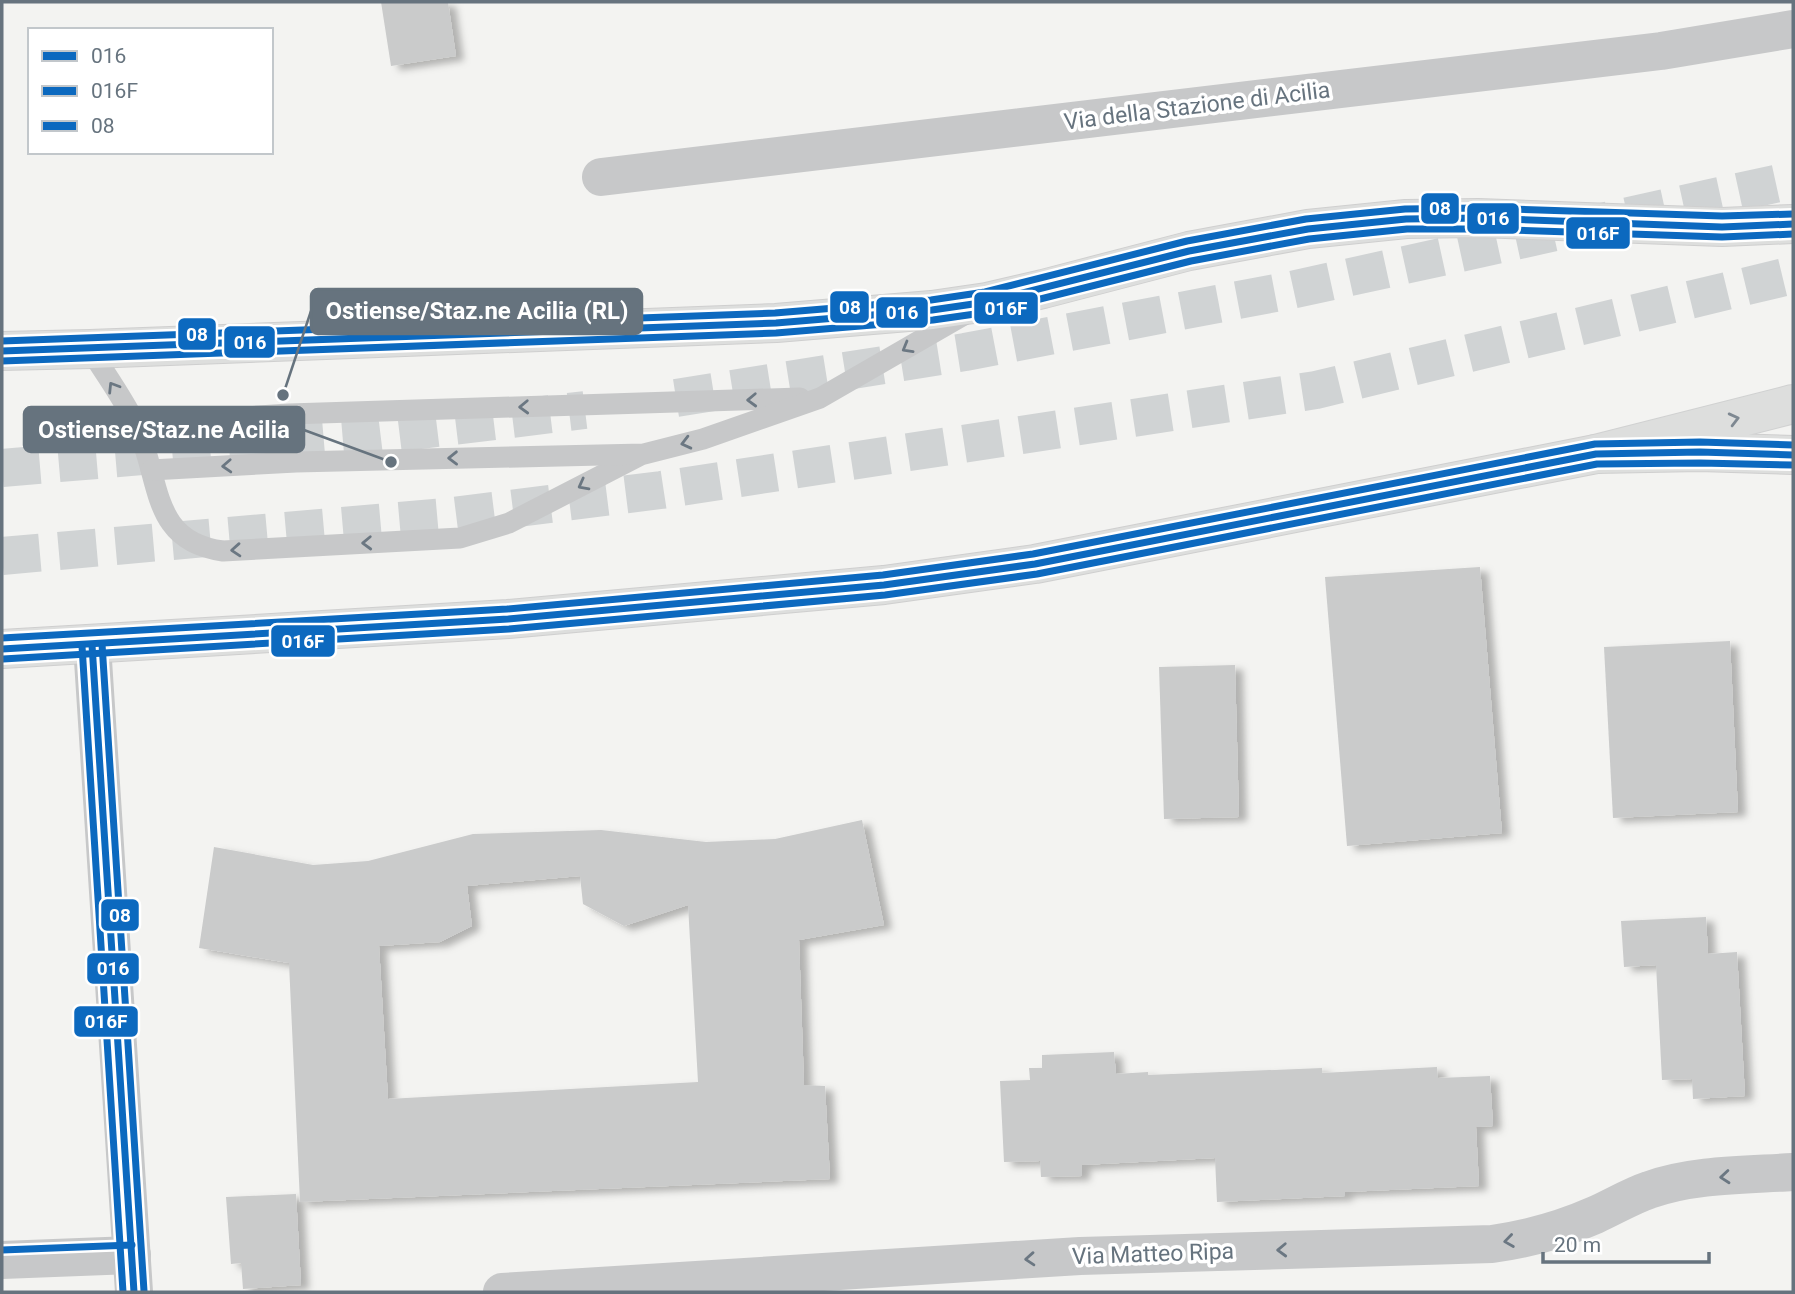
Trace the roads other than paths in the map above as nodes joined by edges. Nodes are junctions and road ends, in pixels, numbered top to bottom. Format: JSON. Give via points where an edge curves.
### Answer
{"nodes":[{"id":1,"x":1793,"y":29,"type":"edge"},
{"id":2,"x":601,"y":177,"type":"dead end"},
{"id":3,"x":1793,"y":224,"type":"edge"},
{"id":4,"x":987,"y":302,"type":"junction"},
{"id":5,"x":90,"y":349,"type":"junction"},
{"id":6,"x":2,"y":351,"type":"edge"},
{"id":7,"x":820,"y":398,"type":"junction"},
{"id":8,"x":1793,"y":404,"type":"edge"},
{"id":9,"x":136,"y":424,"type":"junction"},
{"id":10,"x":644,"y":454,"type":"junction"},
{"id":11,"x":1596,"y":454,"type":"junction"},
{"id":12,"x":1793,"y":455,"type":"edge"},
{"id":13,"x":151,"y":470,"type":"junction"},
{"id":14,"x":92,"y":645,"type":"junction"},
{"id":15,"x":2,"y":649,"type":"edge"},
{"id":16,"x":1793,"y":1172,"type":"edge"},
{"id":17,"x":132,"y":1255,"type":"junction"},
{"id":18,"x":2,"y":1259,"type":"edge"},
{"id":19,"x":134,"y":1292,"type":"edge"},
{"id":20,"x":502,"y":1292,"type":"edge"}],
"edges":[{"from":1,"to":2,"type":"street","name":"Via della Stazione di Acilia","via":[[1661,51]]},
{"from":3,"to":4,"type":"main road","via":[[1722,227],[1406,219],[1308,229],[1189,251]]},
{"from":4,"to":5,"type":"main road","via":[[776,323]]},
{"from":4,"to":7,"type":"lane","one_way":true},
{"from":5,"to":6,"type":"main road"},
{"from":9,"to":5,"type":"lane","one_way":true},
{"from":7,"to":9,"type":"lane","one_way":true,"via":[[289,414]]},
{"from":7,"to":10,"type":"lane","one_way":true,"via":[[703,439]]},
{"from":11,"to":8,"type":"main road","one_way":true},
{"from":9,"to":13,"type":"lane"},
{"from":10,"to":13,"type":"lane","one_way":true,"via":[[296,461]]},
{"from":10,"to":13,"type":"lane","one_way":true,"via":[[509,523],[470,536],[223,551],[198,546],[181,536],[166,517]]},
{"from":11,"to":12,"type":"main road"},
{"from":11,"to":14,"type":"main road","via":[[961,575],[508,619]]},
{"from":14,"to":15,"type":"main road"},
{"from":14,"to":17,"type":"street"},
{"from":16,"to":20,"type":"street","name":"Via Matteo Ripa","one_way":true,"via":[[1669,1185],[1542,1235],[1492,1244],[1080,1256]]},
{"from":17,"to":18,"type":"street"},
{"from":17,"to":19,"type":"street"}]}
